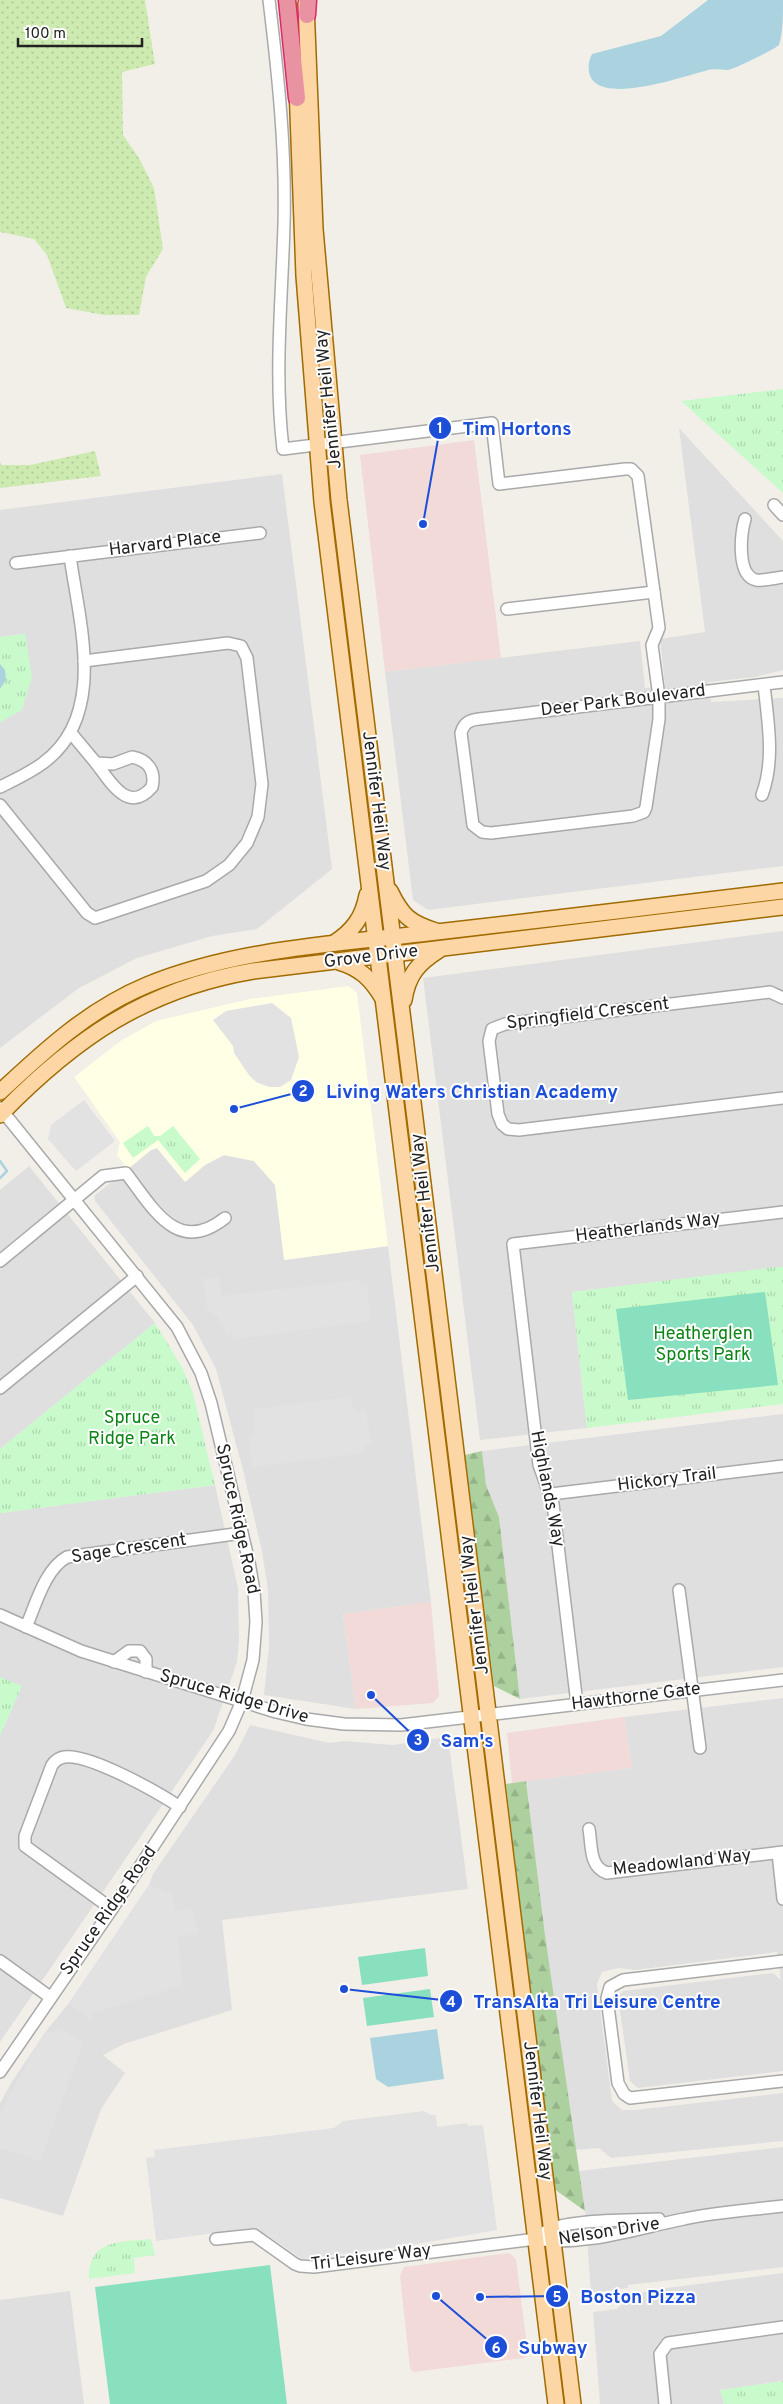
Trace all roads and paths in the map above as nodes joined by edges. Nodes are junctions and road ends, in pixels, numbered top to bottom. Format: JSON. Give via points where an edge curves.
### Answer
{"nodes":[{"id":1,"x":269,"y":0,"type":"edge"},
{"id":2,"x":288,"y":0,"type":"edge"},
{"id":3,"x":295,"y":0,"type":"edge"},
{"id":4,"x":307,"y":5,"type":"edge"},
{"id":5,"x":297,"y":98,"type":"junction"},
{"id":6,"x":333,"y":441,"type":"junction"},
{"id":7,"x":316,"y":443,"type":"junction"},
{"id":8,"x":774,"y":505,"type":"dead end"},
{"id":9,"x":783,"y":516,"type":"edge"},
{"id":10,"x":745,"y":520,"type":"dead end"},
{"id":11,"x":260,"y":533,"type":"dead end"},
{"id":12,"x":70,"y":556,"type":"junction"},
{"id":13,"x":16,"y":563,"type":"dead end"},
{"id":14,"x":783,"y":577,"type":"edge"},
{"id":15,"x":654,"y":592,"type":"junction"},
{"id":16,"x":507,"y":609,"type":"dead end"},
{"id":17,"x":84,"y":661,"type":"junction"},
{"id":18,"x":783,"y":682,"type":"edge"},
{"id":19,"x":764,"y":685,"type":"junction"},
{"id":20,"x":659,"y":697,"type":"junction"},
{"id":21,"x":71,"y":733,"type":"junction"},
{"id":22,"x":96,"y":763,"type":"junction"},
{"id":23,"x":0,"y":787,"type":"edge"},
{"id":24,"x":762,"y":795,"type":"dead end"},
{"id":25,"x":0,"y":805,"type":"edge"},
{"id":26,"x":385,"y":880,"type":"junction"},
{"id":27,"x":370,"y":883,"type":"junction"},
{"id":28,"x":783,"y":891,"type":"edge"},
{"id":29,"x":783,"y":907,"type":"edge"},
{"id":30,"x":440,"y":932,"type":"junction"},
{"id":31,"x":393,"y":938,"type":"junction"},
{"id":32,"x":377,"y":939,"type":"junction"},
{"id":33,"x":330,"y":946,"type":"junction"},
{"id":34,"x":444,"y":948,"type":"junction"},
{"id":35,"x":395,"y":954,"type":"junction"},
{"id":36,"x":379,"y":956,"type":"junction"},
{"id":37,"x":336,"y":961,"type":"junction"},
{"id":38,"x":783,"y":998,"type":"edge"},
{"id":39,"x":384,"y":1000,"type":"junction"},
{"id":40,"x":402,"y":1011,"type":"junction"},
{"id":41,"x":0,"y":1092,"type":"edge"},
{"id":42,"x":783,"y":1098,"type":"edge"},
{"id":43,"x":1,"y":1108,"type":"edge"},
{"id":44,"x":75,"y":1200,"type":"junction"},
{"id":45,"x":783,"y":1212,"type":"edge"},
{"id":46,"x":225,"y":1218,"type":"dead end"},
{"id":47,"x":513,"y":1244,"type":"joint"},
{"id":48,"x":0,"y":1261,"type":"edge"},
{"id":49,"x":137,"y":1276,"type":"junction"},
{"id":50,"x":0,"y":1388,"type":"edge"},
{"id":51,"x":783,"y":1466,"type":"edge"},
{"id":52,"x":551,"y":1494,"type":"junction"},
{"id":53,"x":242,"y":1533,"type":"junction"},
{"id":54,"x":679,"y":1590,"type":"dead end"},
{"id":55,"x":0,"y":1615,"type":"edge"},
{"id":56,"x":26,"y":1627,"type":"junction"},
{"id":57,"x":114,"y":1662,"type":"junction"},
{"id":58,"x":146,"y":1672,"type":"junction"},
{"id":59,"x":783,"y":1680,"type":"edge"},
{"id":60,"x":692,"y":1691,"type":"junction"},
{"id":61,"x":242,"y":1701,"type":"junction"},
{"id":62,"x":577,"y":1704,"type":"junction"},
{"id":63,"x":488,"y":1715,"type":"junction"},
{"id":64,"x":472,"y":1717,"type":"junction"},
{"id":65,"x":700,"y":1748,"type":"dead end"},
{"id":66,"x":180,"y":1807,"type":"junction"},
{"id":67,"x":590,"y":1829,"type":"dead end"},
{"id":68,"x":780,"y":1852,"type":"edge"},
{"id":69,"x":783,"y":1899,"type":"edge"},
{"id":70,"x":112,"y":1909,"type":"junction"},
{"id":71,"x":0,"y":1961,"type":"edge"},
{"id":72,"x":783,"y":1961,"type":"edge"},
{"id":73,"x":50,"y":1997,"type":"junction"},
{"id":74,"x":0,"y":2072,"type":"edge"},
{"id":75,"x":783,"y":2081,"type":"edge"},
{"id":76,"x":783,"y":2206,"type":"edge"},
{"id":77,"x":552,"y":2235,"type":"junction"},
{"id":78,"x":216,"y":2238,"type":"dead end"},
{"id":79,"x":536,"y":2239,"type":"junction"},
{"id":80,"x":783,"y":2327,"type":"edge"},
{"id":81,"x":556,"y":2404,"type":"edge"},
{"id":82,"x":573,"y":2404,"type":"edge"},
{"id":83,"x":665,"y":2404,"type":"edge"}],
"edges":[{"from":1,"to":7,"type":"street","via":[[282,131],[284,222],[278,385],[283,449]]},
{"from":2,"to":5,"type":"highway"},
{"from":3,"to":5,"type":"main road","name":"Jennifer Heil Way"},
{"from":4,"to":6,"type":"main road","name":"Jennifer Heil Way","via":[[315,229]]},
{"from":5,"to":7,"type":"main road","name":"Jennifer Heil Way","via":[[304,276]]},
{"from":6,"to":7,"type":"street"},
{"from":6,"to":15,"type":"street","via":[[492,422],[499,484],[624,469],[635,472],[640,482]]},
{"from":6,"to":26,"type":"main road","name":"Jennifer Heil Way"},
{"from":7,"to":27,"type":"main road","name":"Jennifer Heil Way"},
{"from":8,"to":9,"type":"street"},
{"from":10,"to":14,"type":"street","via":[[741,540],[747,574],[755,580]]},
{"from":11,"to":12,"type":"street","name":"Harvard Place"},
{"from":12,"to":13,"type":"street","name":"Harvard Place"},
{"from":12,"to":17,"type":"street"},
{"from":15,"to":16,"type":"street"},
{"from":15,"to":20,"type":"street","via":[[658,628],[652,645]]},
{"from":17,"to":21,"type":"street","via":[[80,710]]},
{"from":17,"to":25,"type":"street","via":[[228,643],[241,646],[247,658],[262,784],[258,817],[246,843],[229,865],[206,881],[95,918],[87,913]]},
{"from":18,"to":19,"type":"street","name":"Deer Park Boulevard"},
{"from":19,"to":20,"type":"street","name":"Deer Park Boulevard"},
{"from":19,"to":24,"type":"street","via":[[770,756]]},
{"from":20,"to":20,"type":"street","name":"Deer Park Boulevard","via":[[648,801],[644,812],[633,816],[482,832],[473,825],[462,737],[465,724],[479,718]]},
{"from":21,"to":22,"type":"street"},
{"from":21,"to":23,"type":"street","via":[[44,763]]},
{"from":22,"to":22,"type":"street","via":[[116,789],[127,797],[141,797],[152,787],[153,773],[139,758],[113,764]]},
{"from":26,"to":30,"type":"main road","via":[[407,919]]},
{"from":26,"to":31,"type":"main road","name":"Jennifer Heil Way"},
{"from":27,"to":32,"type":"main road","name":"Jennifer Heil Way"},
{"from":27,"to":33,"type":"main road","via":[[357,925]]},
{"from":28,"to":30,"type":"main road","name":"Grove Drive"},
{"from":29,"to":34,"type":"main road","name":"Grove Drive"},
{"from":30,"to":31,"type":"main road","name":"Grove Drive"},
{"from":31,"to":32,"type":"main road","name":"Grove Drive"},
{"from":31,"to":35,"type":"main road","name":"Jennifer Heil Way"},
{"from":32,"to":33,"type":"main road","name":"Grove Drive"},
{"from":32,"to":36,"type":"main road","name":"Jennifer Heil Way"},
{"from":33,"to":41,"type":"main road","name":"Grove Drive","via":[[236,958],[145,986],[57,1039]]},
{"from":34,"to":35,"type":"main road","name":"Grove Drive"},
{"from":34,"to":40,"type":"main road","via":[[414,968],[406,985]]},
{"from":35,"to":36,"type":"main road","name":"Grove Drive"},
{"from":35,"to":40,"type":"main road","name":"Jennifer Heil Way"},
{"from":36,"to":37,"type":"main road","name":"Grove Drive"},
{"from":36,"to":39,"type":"main road","name":"Jennifer Heil Way"},
{"from":37,"to":39,"type":"main road","via":[[365,974]]},
{"from":37,"to":43,"type":"main road","name":"Grove Drive","via":[[238,974],[152,1000],[69,1050]]},
{"from":38,"to":42,"type":"street","name":"Springfield Crescent","via":[[770,992],[496,1027],[489,1041],[498,1114],[504,1127],[520,1130]]},
{"from":39,"to":64,"type":"main road","name":"Jennifer Heil Way"},
{"from":40,"to":63,"type":"main road","name":"Jennifer Heil Way"},
{"from":43,"to":44,"type":"street","name":"Spruce Ridge Road"},
{"from":44,"to":46,"type":"street","via":[[103,1176],[126,1173],[165,1222],[180,1232],[212,1229]]},
{"from":44,"to":48,"type":"street"},
{"from":44,"to":49,"type":"street","name":"Spruce Ridge Road"},
{"from":45,"to":47,"type":"street","name":"Heatherlands Way"},
{"from":47,"to":52,"type":"street","name":"Highlands Way","via":[[539,1465]]},
{"from":49,"to":50,"type":"street"},
{"from":49,"to":53,"type":"street","name":"Spruce Ridge Road","via":[[177,1327],[201,1373]]},
{"from":51,"to":52,"type":"street","name":"Hickory Trail"},
{"from":52,"to":62,"type":"street","name":"Highlands Way"},
{"from":53,"to":56,"type":"street","name":"Sage Crescent","via":[[67,1557],[57,1562]]},
{"from":53,"to":61,"type":"street","name":"Spruce Ridge Road","via":[[254,1592],[256,1622],[252,1660]]},
{"from":54,"to":60,"type":"street"},
{"from":55,"to":56,"type":"street","name":"Spruce Ridge Drive"},
{"from":56,"to":57,"type":"street","name":"Spruce Ridge Drive"},
{"from":57,"to":58,"type":"street","name":"Spruce Ridge Drive"},
{"from":57,"to":58,"type":"street","name":"Spruce Ridge Drive","via":[[129,1651],[140,1651],[146,1659]]},
{"from":58,"to":61,"type":"street","name":"Spruce Ridge Drive"},
{"from":59,"to":60,"type":"street","name":"Hawthorne Gate"},
{"from":60,"to":62,"type":"street","name":"Hawthorne Gate"},
{"from":60,"to":65,"type":"street"},
{"from":61,"to":64,"type":"street","name":"Spruce Ridge Drive","via":[[291,1716],[344,1724],[402,1725]]},
{"from":61,"to":66,"type":"street","name":"Spruce Ridge Road","via":[[229,1731]]},
{"from":62,"to":63,"type":"street","name":"Hawthorne Gate"},
{"from":63,"to":64,"type":"street","name":"Spruce Ridge Drive"},
{"from":63,"to":77,"type":"main road","name":"Jennifer Heil Way"},
{"from":64,"to":79,"type":"main road","name":"Jennifer Heil Way"},
{"from":66,"to":70,"type":"street","name":"Spruce Ridge Road"},
{"from":66,"to":70,"type":"street","via":[[107,1768],[68,1757],[57,1759],[52,1765],[25,1836],[25,1846]]},
{"from":67,"to":68,"type":"street","name":"Meadowland Way","via":[[595,1864],[607,1873]]},
{"from":68,"to":69,"type":"street","name":"Meadowland Way"},
{"from":70,"to":73,"type":"street","name":"Spruce Ridge Road"},
{"from":71,"to":73,"type":"street"},
{"from":72,"to":75,"type":"street","via":[[623,1980],[610,1987],[607,1998],[618,2083],[630,2098]]},
{"from":73,"to":74,"type":"street","name":"Spruce Ridge Road"},
{"from":76,"to":77,"type":"street","name":"Nelson Drive","via":[[686,2218],[610,2220]]},
{"from":77,"to":79,"type":"street","name":"Nelson Drive"},
{"from":77,"to":82,"type":"main road","name":"Jennifer Heil Way"},
{"from":78,"to":79,"type":"street","name":"Tri Leisure Way","via":[[254,2235],[295,2264],[314,2267]]},
{"from":79,"to":81,"type":"main road","name":"Jennifer Heil Way"},
{"from":80,"to":83,"type":"street","via":[[668,2342],[660,2354]]}]}
